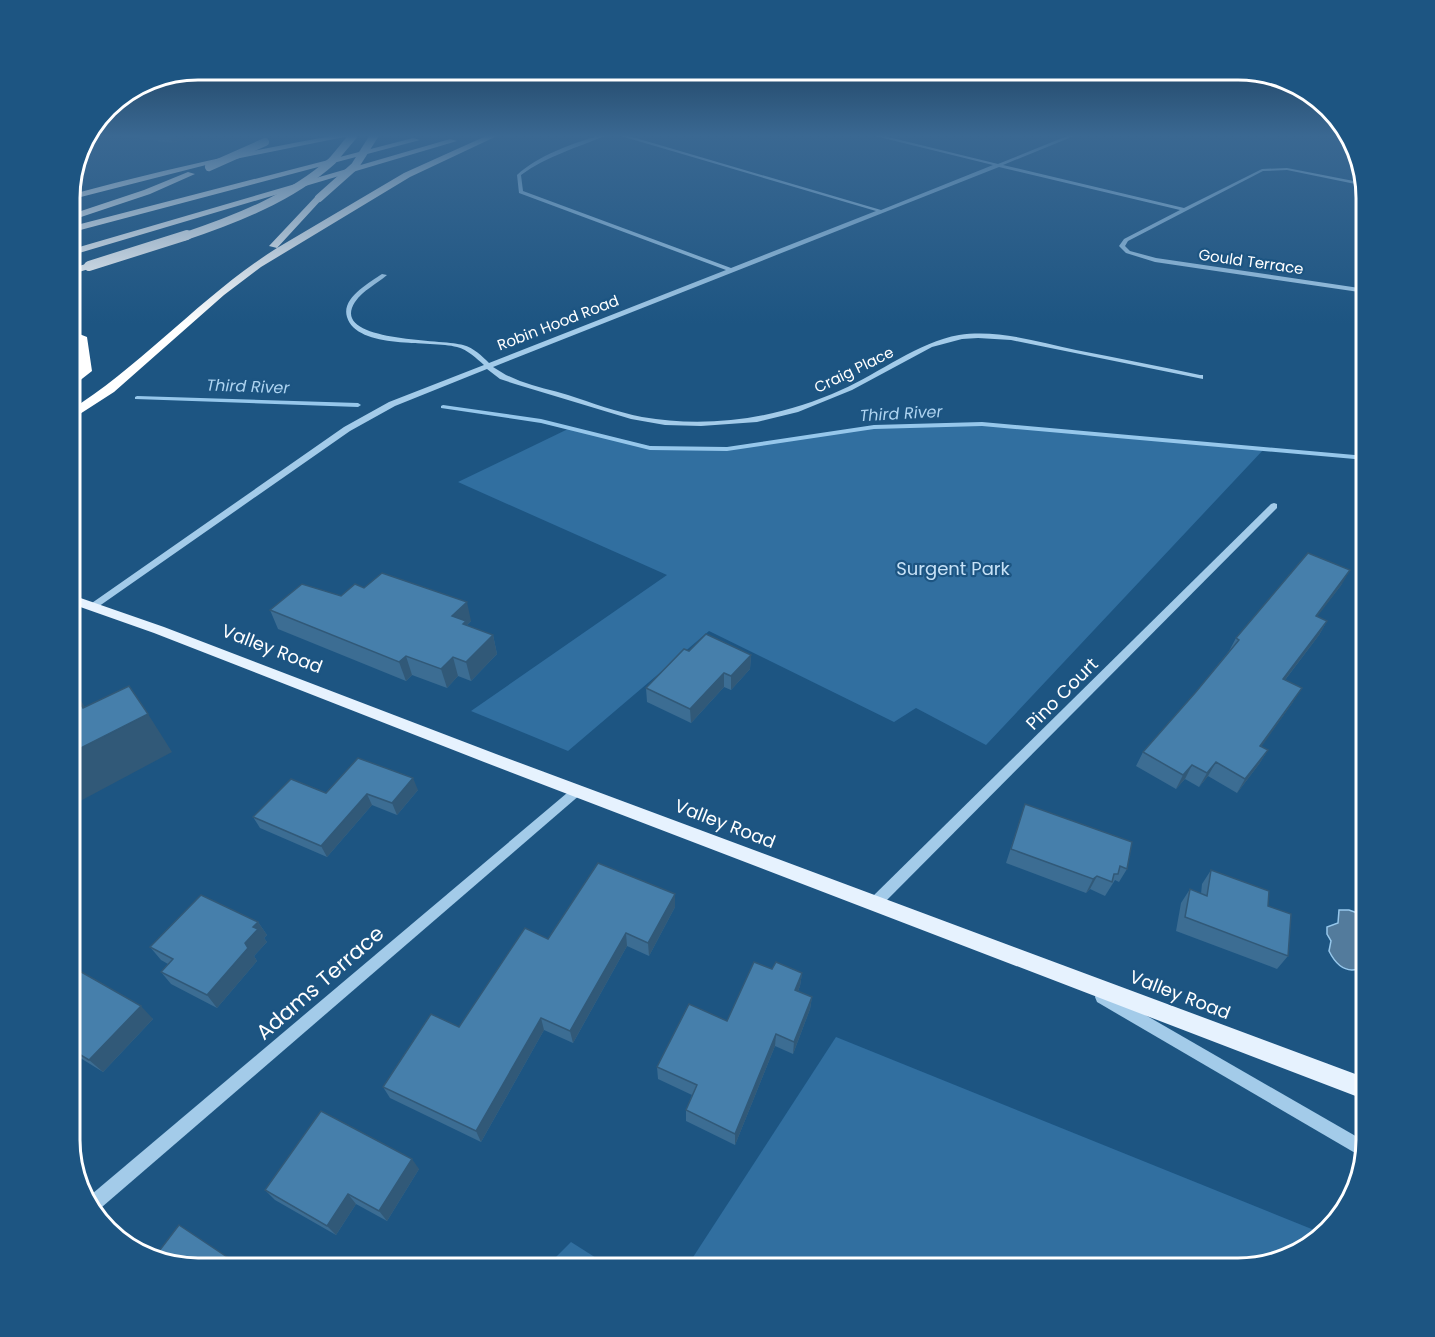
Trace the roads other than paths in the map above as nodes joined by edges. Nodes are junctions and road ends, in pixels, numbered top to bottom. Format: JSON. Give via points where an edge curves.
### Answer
{"nodes":[{"id":1,"x":129,"y":198,"type":"edge"},
{"id":2,"x":190,"y":198,"type":"edge"},
{"id":3,"x":258,"y":198,"type":"edge"},
{"id":4,"x":273,"y":198,"type":"edge"},
{"id":5,"x":320,"y":198,"type":"edge"},
{"id":6,"x":367,"y":198,"type":"edge"},
{"id":7,"x":538,"y":198,"type":"edge"},
{"id":8,"x":837,"y":198,"type":"edge"},
{"id":9,"x":912,"y":198,"type":"edge"},
{"id":10,"x":1137,"y":198,"type":"edge"},
{"id":11,"x":1207,"y":198,"type":"edge"},
{"id":12,"x":1185,"y":210,"type":"junction"},
{"id":13,"x":880,"y":211,"type":"junction"},
{"id":14,"x":80,"y":215,"type":"edge"},
{"id":15,"x":80,"y":227,"type":"edge"},
{"id":16,"x":80,"y":251,"type":"edge"},
{"id":17,"x":254,"y":267,"type":"junction"},
{"id":18,"x":80,"y":269,"type":"edge"},
{"id":19,"x":731,"y":270,"type":"junction"},
{"id":20,"x":384,"y":275,"type":"dead end"},
{"id":21,"x":1355,"y":289,"type":"edge"},
{"id":22,"x":80,"y":336,"type":"edge"},
{"id":23,"x":487,"y":365,"type":"junction"},
{"id":24,"x":80,"y":376,"type":"edge"},
{"id":25,"x":1200,"y":377,"type":"dead end"},
{"id":26,"x":80,"y":411,"type":"edge"},
{"id":27,"x":1274,"y":506,"type":"dead end"},
{"id":28,"x":80,"y":602,"type":"edge"},
{"id":29,"x":92,"y":607,"type":"junction"},
{"id":30,"x":577,"y":791,"type":"junction"},
{"id":31,"x":874,"y":904,"type":"junction"},
{"id":32,"x":1068,"y":977,"type":"junction"},
{"id":33,"x":1356,"y":1085,"type":"edge"},
{"id":34,"x":1355,"y":1145,"type":"edge"},
{"id":35,"x":96,"y":1201,"type":"edge"}],
"edges":[{"from":1,"to":14,"type":"highway","bridge":true},
{"from":2,"to":15,"type":"highway"},
{"from":3,"to":16,"type":"highway"},
{"from":4,"to":18,"type":"highway","bridge":true,"via":[[193,232]]},
{"from":5,"to":17,"type":"highway","bridge":true},
{"from":6,"to":17,"type":"highway"},
{"from":7,"to":19,"type":"street"},
{"from":8,"to":13,"type":"street"},
{"from":9,"to":13,"type":"street","name":"Robin Hood Road"},
{"from":10,"to":12,"type":"street"},
{"from":11,"to":12,"type":"street"},
{"from":12,"to":21,"type":"street","name":"Gould Terrace","via":[[1126,240],[1122,246],[1133,254],[1155,260]]},
{"from":13,"to":19,"type":"street","name":"Robin Hood Road"},
{"from":17,"to":26,"type":"highway"},
{"from":19,"to":23,"type":"street","name":"Robin Hood Road"},
{"from":20,"to":23,"type":"street","name":"Craig Place","via":[[351,304],[350,320],[357,327],[381,337],[462,346]]},
{"from":22,"to":24,"type":"highway","via":[[86,371]]},
{"from":23,"to":25,"type":"street","name":"Craig Place","via":[[523,384],[621,414],[702,424],[774,416],[825,401],[942,340],[960,337],[1003,337]]},
{"from":23,"to":29,"type":"street","name":"Robin Hood Road","via":[[392,404],[347,429]]},
{"from":27,"to":31,"type":"street","name":"Pino Court"},
{"from":28,"to":29,"type":"main road","name":"Valley Road"},
{"from":29,"to":30,"type":"main road","name":"Valley Road"},
{"from":30,"to":31,"type":"main road","name":"Valley Road"},
{"from":30,"to":35,"type":"street","name":"Adams Terrace"},
{"from":31,"to":32,"type":"main road","name":"Valley Road"},
{"from":32,"to":33,"type":"main road","name":"Valley Road"},
{"from":32,"to":34,"type":"street"}]}
